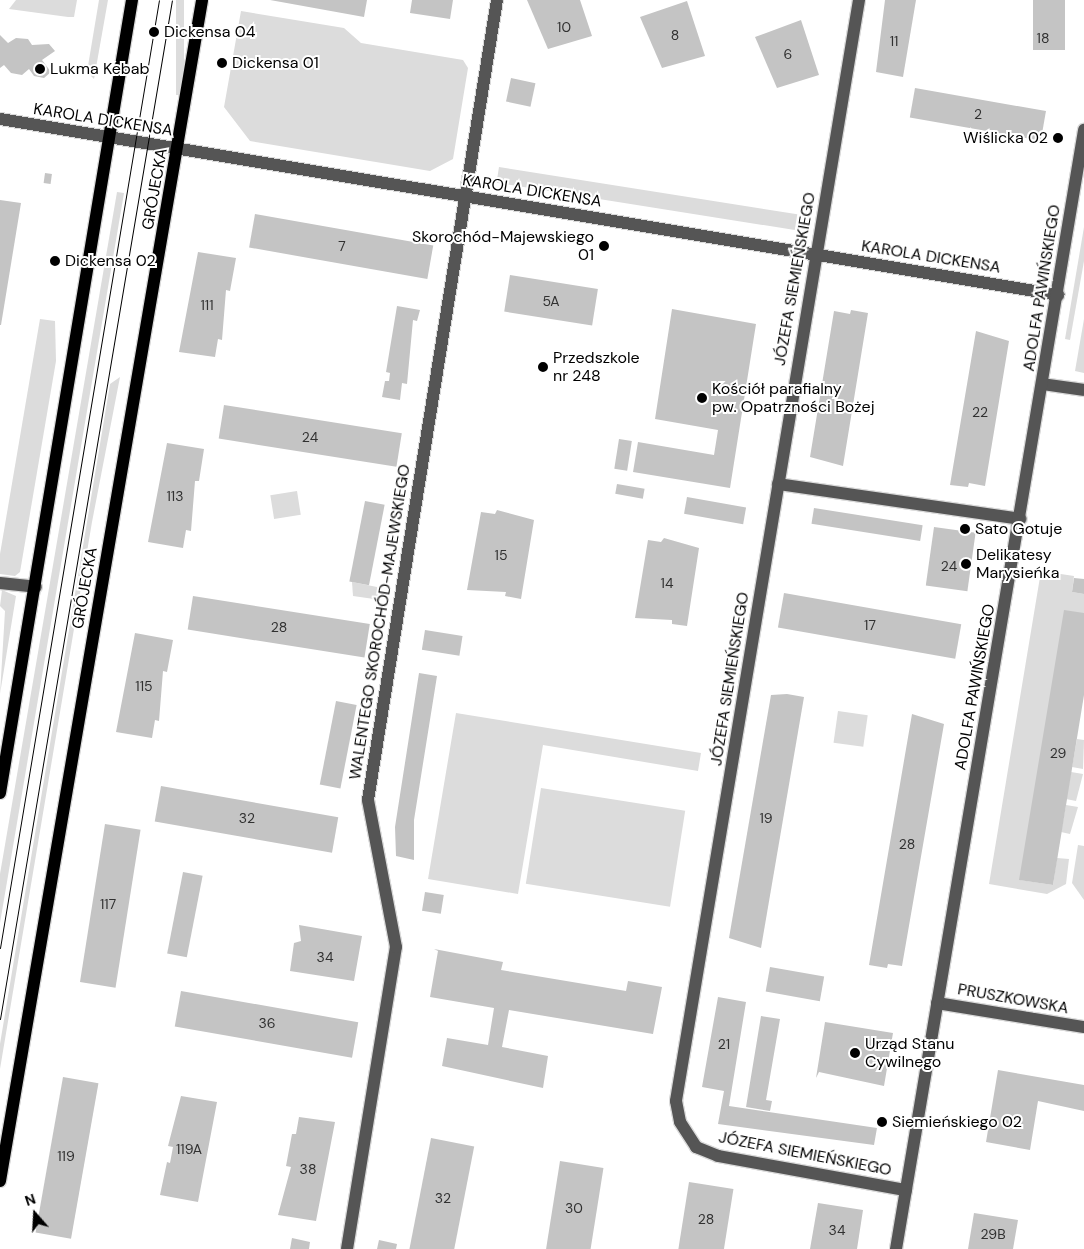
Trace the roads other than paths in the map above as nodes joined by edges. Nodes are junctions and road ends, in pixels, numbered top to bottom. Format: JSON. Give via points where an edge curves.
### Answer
{"nodes":[{"id":1,"x":132,"y":0,"type":"edge"},
{"id":2,"x":202,"y":0,"type":"edge"},
{"id":3,"x":497,"y":0,"type":"edge"},
{"id":4,"x":859,"y":0,"type":"edge"},
{"id":5,"x":0,"y":119,"type":"edge"},
{"id":6,"x":1084,"y":130,"type":"edge"},
{"id":7,"x":109,"y":138,"type":"junction"},
{"id":8,"x":178,"y":149,"type":"junction"},
{"id":9,"x":468,"y":197,"type":"junction"},
{"id":10,"x":815,"y":254,"type":"junction"},
{"id":11,"x":1058,"y":295,"type":"junction"},
{"id":12,"x":1042,"y":384,"type":"junction"},
{"id":13,"x":1084,"y":390,"type":"edge"},
{"id":14,"x":778,"y":484,"type":"junction"},
{"id":15,"x":1020,"y":519,"type":"junction"},
{"id":16,"x":0,"y":583,"type":"edge"},
{"id":17,"x":36,"y":587,"type":"junction"},
{"id":18,"x":0,"y":793,"type":"edge"},
{"id":19,"x":937,"y":1003,"type":"junction"},
{"id":20,"x":1084,"y":1027,"type":"edge"},
{"id":21,"x":0,"y":1182,"type":"edge"},
{"id":22,"x":906,"y":1190,"type":"junction"},
{"id":23,"x":347,"y":1249,"type":"edge"},
{"id":24,"x":896,"y":1249,"type":"edge"}],
"edges":[{"from":1,"to":7,"type":"main road"},
{"from":2,"to":8,"type":"main road","name":"GRÓJECKA"},
{"from":3,"to":9,"type":"street","name":"WALENTEGO SKOROCHÓD-MAJEWSKIEGO"},
{"from":4,"to":10,"type":"street","name":"JÓZEFA SIEMIEŃSKIEGO"},
{"from":5,"to":7,"type":"street","name":"KAROLA DICKENSA"},
{"from":6,"to":11,"type":"street","name":"ADOLFA PAWIŃSKIEGO"},
{"from":7,"to":8,"type":"street","name":"KAROLA DICKENSA"},
{"from":7,"to":17,"type":"main road"},
{"from":8,"to":9,"type":"street","name":"KAROLA DICKENSA"},
{"from":8,"to":21,"type":"main road","name":"GRÓJECKA"},
{"from":9,"to":10,"type":"street","name":"KAROLA DICKENSA"},
{"from":9,"to":23,"type":"street","name":"WALENTEGO SKOROCHÓD-MAJEWSKIEGO","via":[[368,800],[396,947]]},
{"from":10,"to":11,"type":"street","name":"KAROLA DICKENSA"},
{"from":10,"to":14,"type":"street","name":"JÓZEFA SIEMIEŃSKIEGO"},
{"from":11,"to":12,"type":"street","name":"ADOLFA PAWIŃSKIEGO"},
{"from":12,"to":13,"type":"street"},
{"from":12,"to":15,"type":"street","name":"ADOLFA PAWIŃSKIEGO"},
{"from":14,"to":15,"type":"street"},
{"from":14,"to":22,"type":"street","name":"JÓZEFA SIEMIEŃSKIEGO","via":[[676,1101],[680,1122],[696,1147],[718,1156]]},
{"from":15,"to":19,"type":"street","name":"ADOLFA PAWIŃSKIEGO"},
{"from":16,"to":17,"type":"street"},
{"from":17,"to":18,"type":"main road"},
{"from":19,"to":20,"type":"street","name":"PRUSZKOWSKA"},
{"from":19,"to":22,"type":"street","name":"ADOLFA PAWIŃSKIEGO"},
{"from":22,"to":24,"type":"street","name":"ADOLFA PAWIŃSKIEGO"}]}
